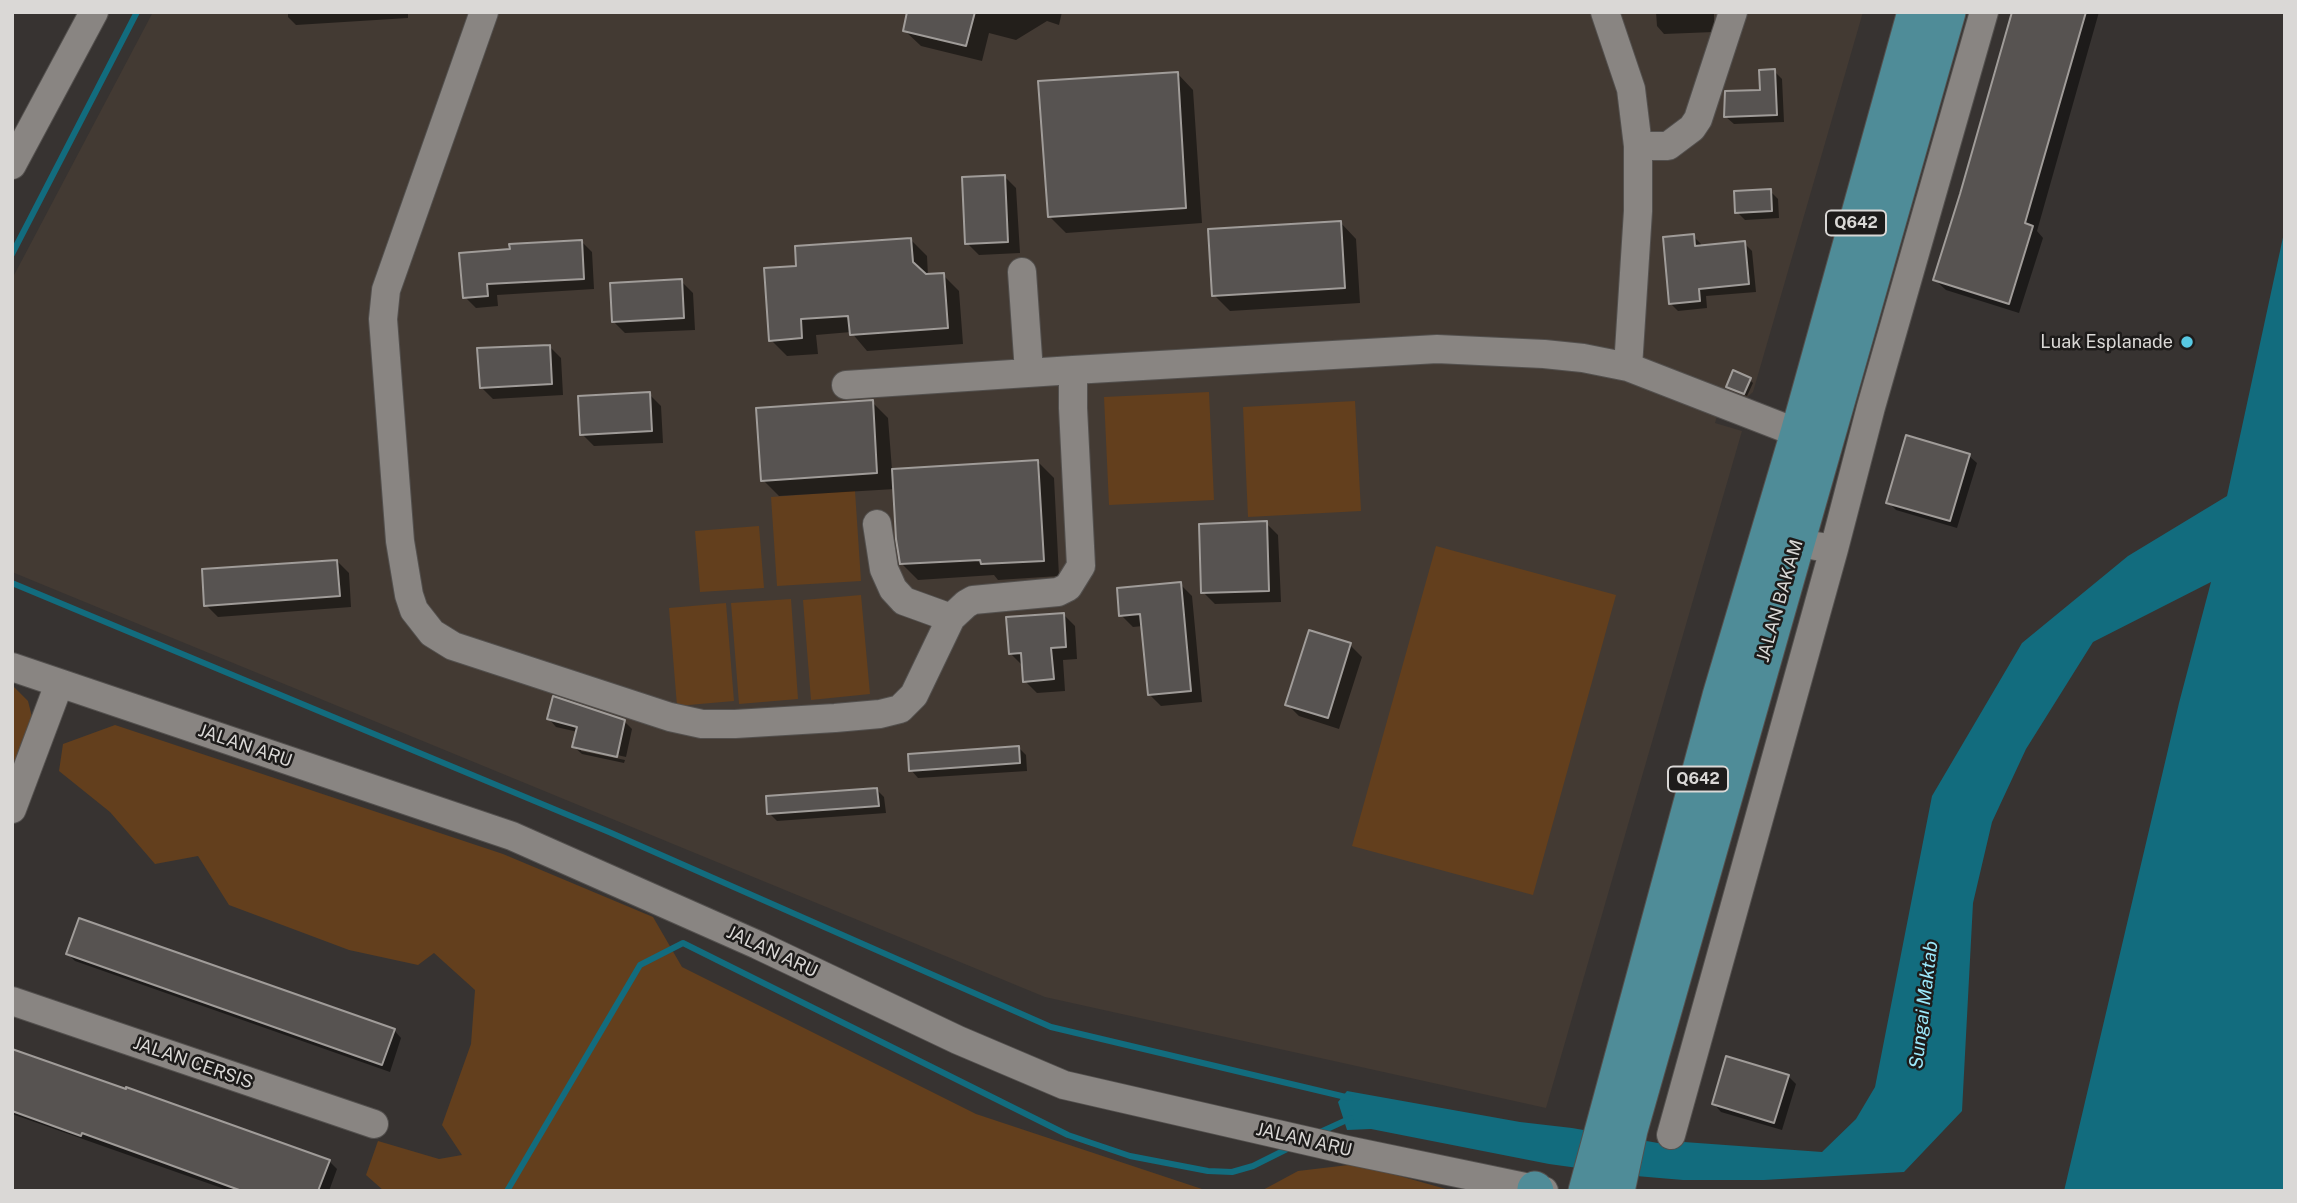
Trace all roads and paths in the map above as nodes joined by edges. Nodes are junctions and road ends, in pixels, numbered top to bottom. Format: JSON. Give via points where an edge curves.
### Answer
{"nodes":[{"id":1,"x":93,"y":12,"type":"edge"},
{"id":2,"x":484,"y":12,"type":"edge"},
{"id":3,"x":1605,"y":12,"type":"edge"},
{"id":4,"x":1733,"y":12,"type":"edge"},
{"id":5,"x":1915,"y":12,"type":"edge"},
{"id":6,"x":1948,"y":12,"type":"edge"},
{"id":7,"x":1984,"y":12,"type":"edge"},
{"id":8,"x":1638,"y":146,"type":"junction"},
{"id":9,"x":12,"y":166,"type":"edge"},
{"id":10,"x":1022,"y":272,"type":"dead end"},
{"id":11,"x":1628,"y":367,"type":"junction"},
{"id":12,"x":1073,"y":370,"type":"junction"},
{"id":13,"x":1029,"y":372,"type":"junction"},
{"id":14,"x":845,"y":385,"type":"dead end"},
{"id":15,"x":1855,"y":403,"type":"junction"},
{"id":16,"x":1798,"y":433,"type":"junction"},
{"id":17,"x":1808,"y":501,"type":"junction"},
{"id":18,"x":877,"y":524,"type":"dead end"},
{"id":19,"x":1797,"y":542,"type":"junction"},
{"id":20,"x":1834,"y":549,"type":"junction"},
{"id":21,"x":951,"y":618,"type":"junction"},
{"id":22,"x":12,"y":667,"type":"edge"},
{"id":23,"x":59,"y":684,"type":"junction"},
{"id":24,"x":12,"y":809,"type":"edge"},
{"id":25,"x":12,"y":1001,"type":"edge"},
{"id":26,"x":374,"y":1124,"type":"dead end"},
{"id":27,"x":1616,"y":1128,"type":"junction"},
{"id":28,"x":1671,"y":1136,"type":"dead end"},
{"id":29,"x":1601,"y":1189,"type":"edge"},
{"id":30,"x":1538,"y":1190,"type":"edge"}],
"edges":[{"from":1,"to":9,"type":"street"},
{"from":2,"to":21,"type":"street","via":[[386,290],[383,318],[400,541],[414,610],[432,633],[453,646],[670,717],[735,724],[900,709],[914,695]]},
{"from":3,"to":8,"type":"street","via":[[1631,89]]},
{"from":4,"to":8,"type":"street","via":[[1692,128],[1668,146]]},
{"from":5,"to":16,"type":"main road","name":"JALAN BAKAM","number":"Q642"},
{"from":6,"to":15,"type":"main road","name":"JALAN BAKAM","number":"Q642"},
{"from":7,"to":15,"type":"street"},
{"from":8,"to":11,"type":"street","via":[[1639,211]]},
{"from":10,"to":13,"type":"street"},
{"from":11,"to":12,"type":"street","via":[[1544,354],[1437,349]]},
{"from":11,"to":16,"type":"street"},
{"from":12,"to":13,"type":"street"},
{"from":12,"to":21,"type":"street","via":[[1081,566],[1068,587],[1058,592],[973,600]]},
{"from":13,"to":14,"type":"street"},
{"from":15,"to":17,"type":"main road","name":"JALAN BAKAM","number":"Q642"},
{"from":15,"to":20,"type":"street"},
{"from":16,"to":17,"type":"main road","via":[[1805,447]]},
{"from":16,"to":27,"type":"main road","name":"JALAN BAKAM","number":"Q642","via":[[1720,696]]},
{"from":17,"to":19,"type":"main road","name":"JALAN BAKAM","number":"Q642"},
{"from":18,"to":21,"type":"street","via":[[884,569],[893,589],[904,601]]},
{"from":19,"to":20,"type":"street"},
{"from":19,"to":27,"type":"main road","name":"JALAN BAKAM","number":"Q642"},
{"from":20,"to":28,"type":"street"},
{"from":22,"to":23,"type":"street","name":"JALAN ARU"},
{"from":23,"to":24,"type":"street"},
{"from":23,"to":30,"type":"street","name":"JALAN ARU","via":[[512,836],[1064,1085]]},
{"from":25,"to":26,"type":"street","name":"JALAN CERSIS"},
{"from":27,"to":29,"type":"main road","name":"JALAN BAKAM","number":"Q642"}]}
